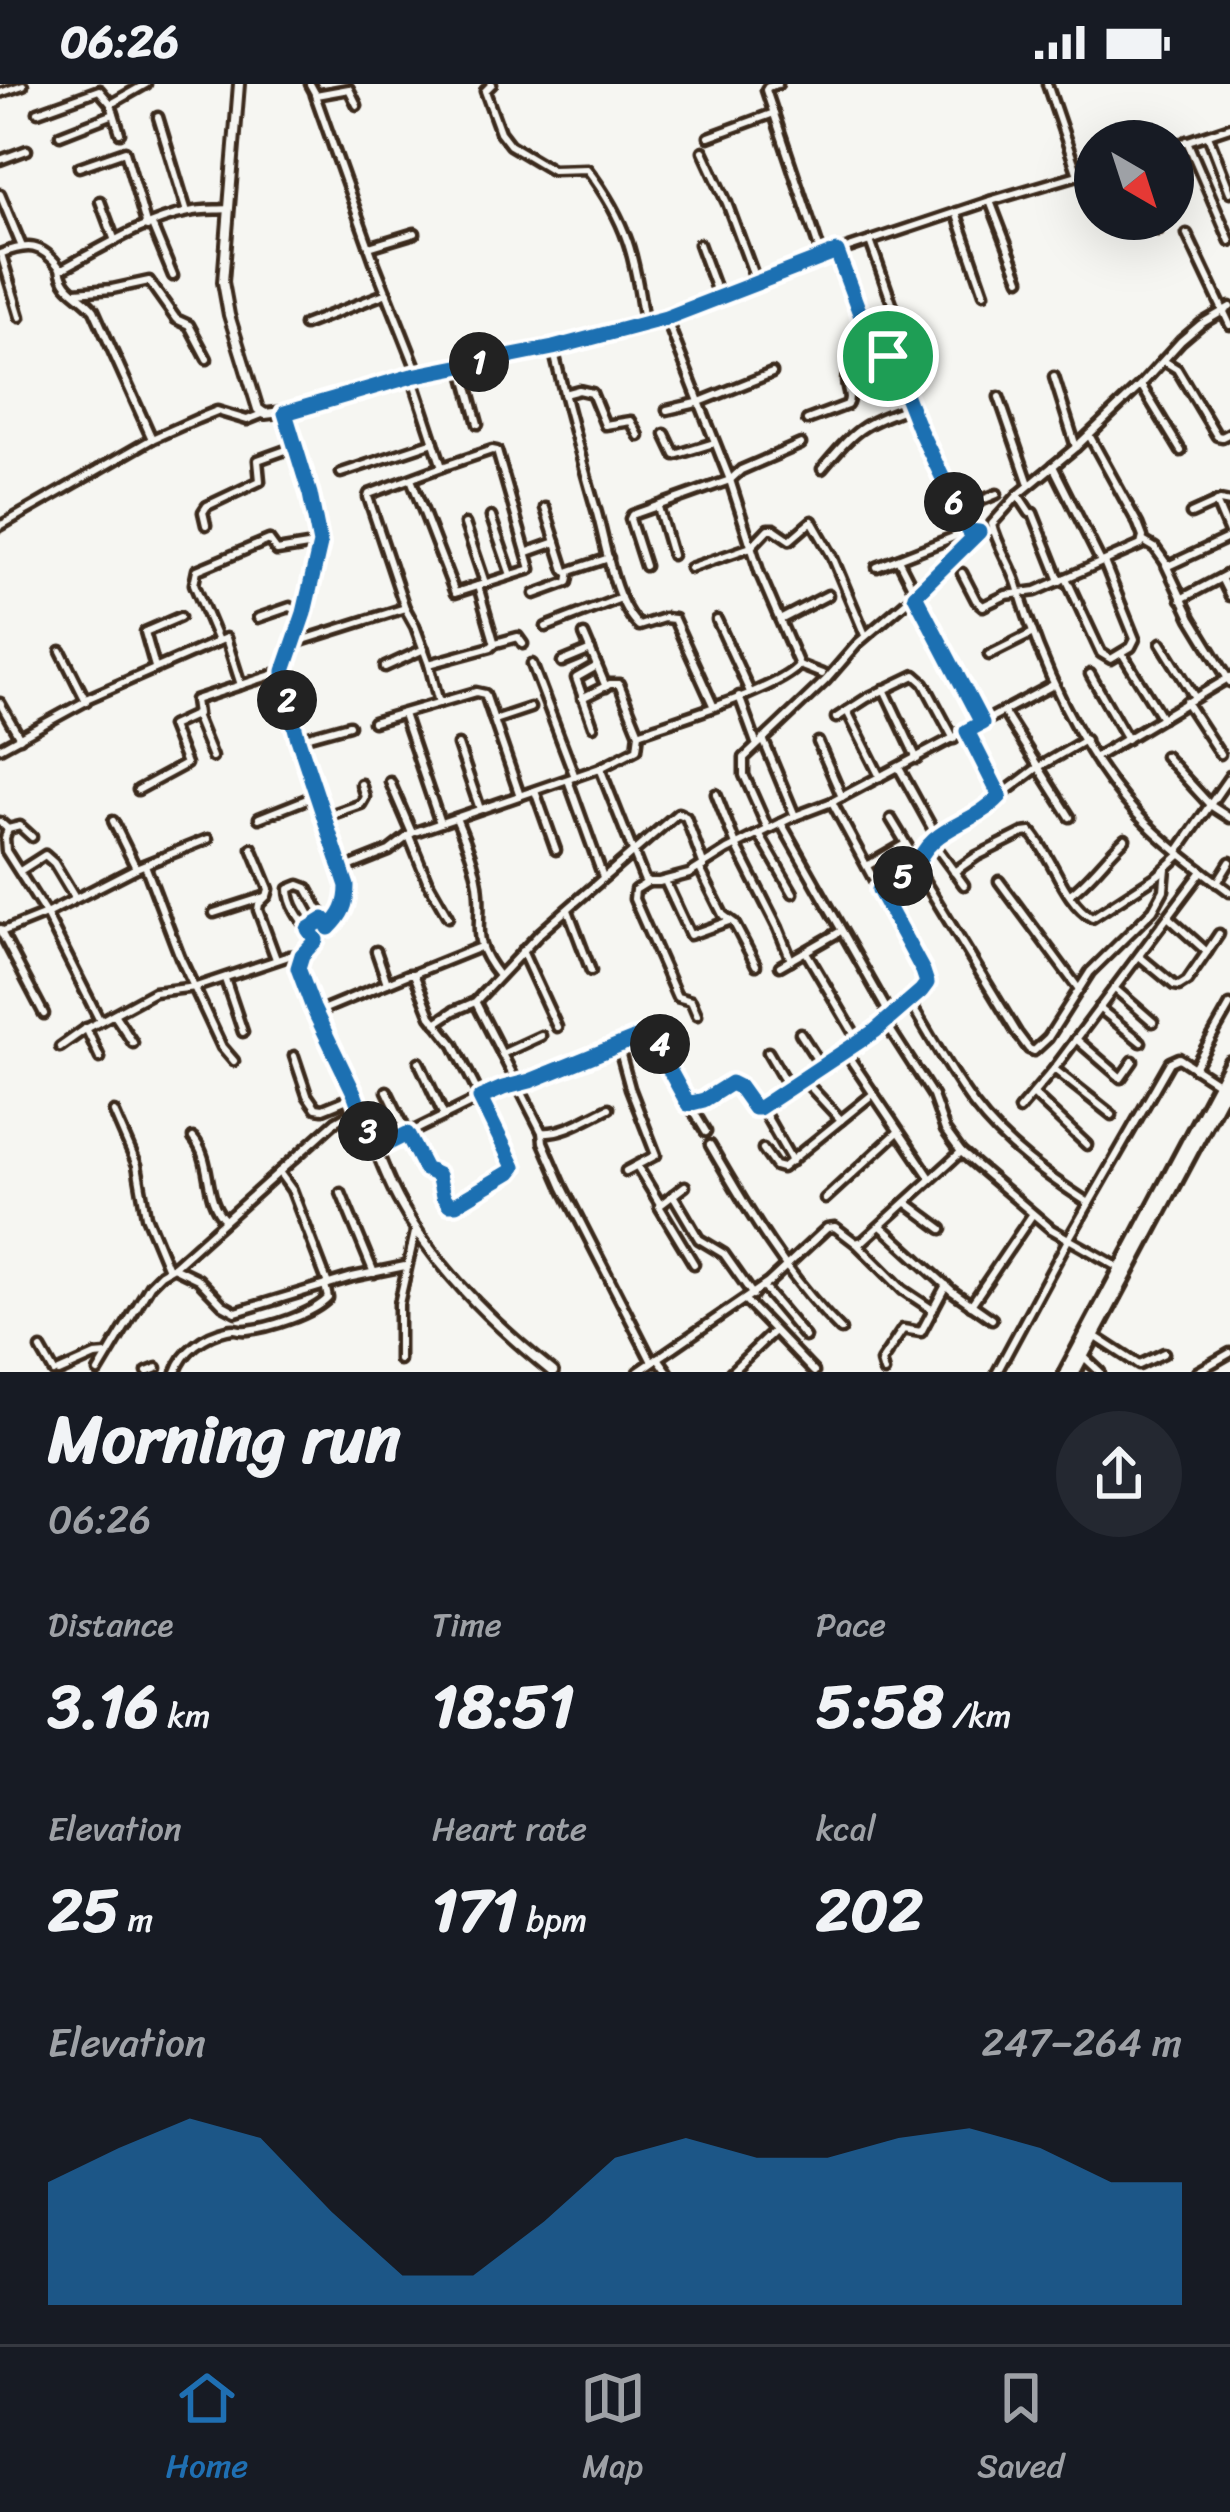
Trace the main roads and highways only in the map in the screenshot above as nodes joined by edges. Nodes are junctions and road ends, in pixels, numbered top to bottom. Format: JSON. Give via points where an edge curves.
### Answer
{"nodes":[{"id":1,"x":1230,"y":1063,"type":"edge"},
{"id":2,"x":1224,"y":1081,"type":"edge"},
{"id":3,"x":1124,"y":1270,"type":"junction"},
{"id":4,"x":1070,"y":1372,"type":"edge"}],
"edges":[{"from":1,"to":2,"type":"highway"},
{"from":2,"to":3,"type":"highway"},
{"from":3,"to":4,"type":"highway"},
{"from":3,"to":4,"type":"highway"}]}
